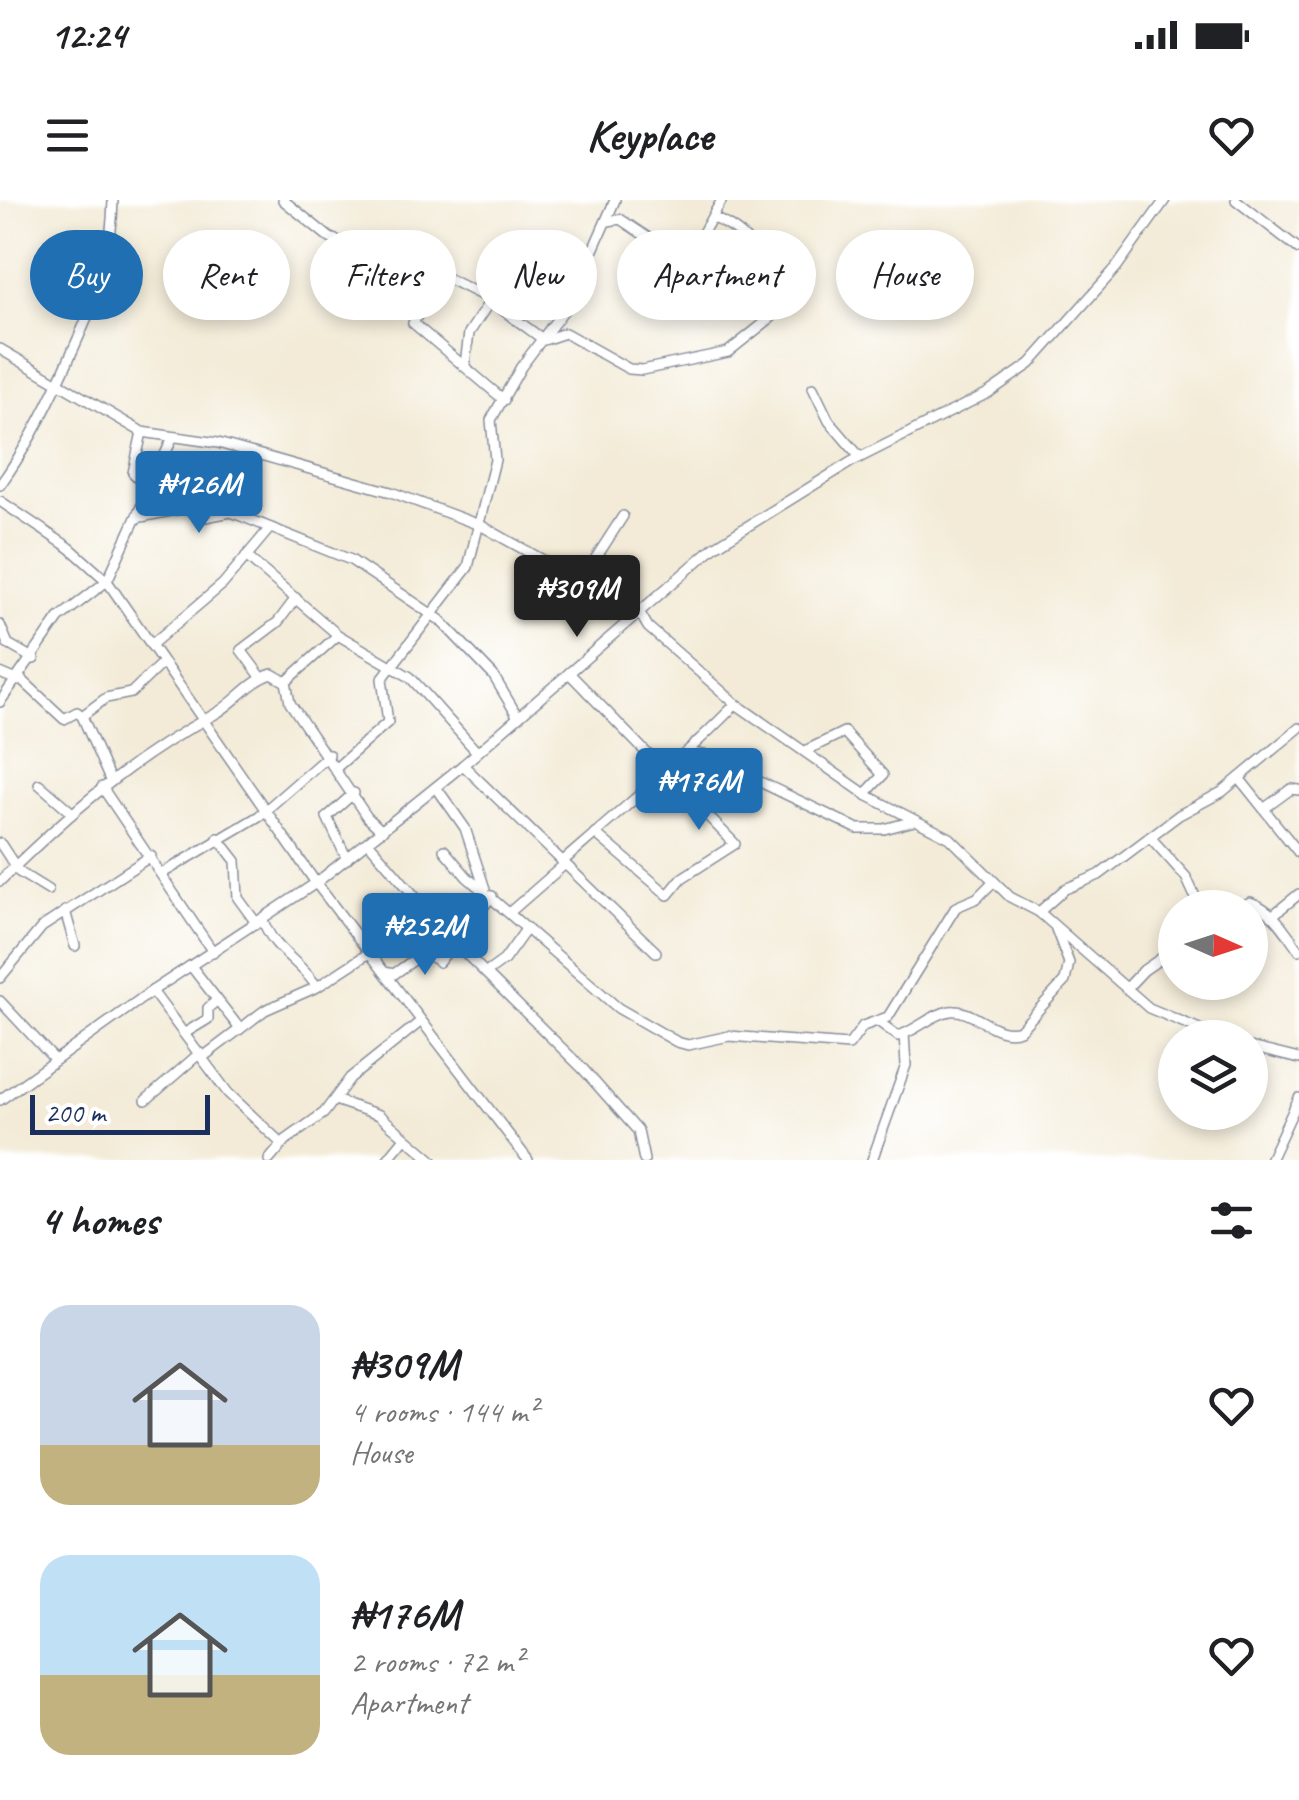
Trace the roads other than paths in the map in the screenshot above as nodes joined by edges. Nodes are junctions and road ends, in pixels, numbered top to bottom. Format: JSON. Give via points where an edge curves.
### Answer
{"nodes":[{"id":1,"x":113,"y":200,"type":"edge"},
{"id":2,"x":283,"y":200,"type":"edge"},
{"id":3,"x":616,"y":200,"type":"edge"},
{"id":4,"x":722,"y":200,"type":"edge"},
{"id":5,"x":1165,"y":200,"type":"edge"},
{"id":6,"x":1236,"y":200,"type":"edge"},
{"id":7,"x":712,"y":217,"type":"junction"},
{"id":8,"x":608,"y":220,"type":"junction"},
{"id":9,"x":322,"y":230,"type":"edge"},
{"id":10,"x":1299,"y":249,"type":"edge"},
{"id":11,"x":413,"y":320,"type":"edge"},
{"id":12,"x":478,"y":320,"type":"edge"},
{"id":13,"x":516,"y":320,"type":"edge"},
{"id":14,"x":544,"y":340,"type":"junction"},
{"id":15,"x":0,"y":349,"type":"edge"},
{"id":16,"x":466,"y":364,"type":"junction"},
{"id":17,"x":60,"y":384,"type":"junction"},
{"id":18,"x":814,"y":388,"type":"dead end"},
{"id":19,"x":504,"y":400,"type":"junction"},
{"id":20,"x":142,"y":432,"type":"junction"},
{"id":21,"x":173,"y":437,"type":"junction"},
{"id":22,"x":860,"y":457,"type":"junction"},
{"id":23,"x":0,"y":485,"type":"edge"},
{"id":24,"x":150,"y":488,"type":"junction"},
{"id":25,"x":0,"y":501,"type":"edge"},
{"id":26,"x":623,"y":516,"type":"dead end"},
{"id":27,"x":136,"y":518,"type":"junction"},
{"id":28,"x":482,"y":526,"type":"junction"},
{"id":29,"x":270,"y":528,"type":"junction"},
{"id":30,"x":246,"y":556,"type":"junction"},
{"id":31,"x":584,"y":578,"type":"junction"},
{"id":32,"x":106,"y":581,"type":"junction"},
{"id":33,"x":296,"y":598,"type":"junction"},
{"id":34,"x":638,"y":613,"type":"junction"},
{"id":35,"x":432,"y":615,"type":"junction"},
{"id":36,"x":0,"y":625,"type":"edge"},
{"id":37,"x":338,"y":635,"type":"junction"},
{"id":38,"x":151,"y":646,"type":"junction"},
{"id":39,"x":34,"y":660,"type":"junction"},
{"id":40,"x":162,"y":663,"type":"junction"},
{"id":41,"x":394,"y":666,"type":"junction"},
{"id":42,"x":0,"y":672,"type":"edge"},
{"id":43,"x":570,"y":673,"type":"junction"},
{"id":44,"x":262,"y":678,"type":"junction"},
{"id":45,"x":20,"y":680,"type":"junction"},
{"id":46,"x":286,"y":682,"type":"junction"},
{"id":47,"x":0,"y":702,"type":"edge"},
{"id":48,"x":736,"y":704,"type":"junction"},
{"id":49,"x":82,"y":716,"type":"junction"},
{"id":50,"x":518,"y":717,"type":"junction"},
{"id":51,"x":200,"y":720,"type":"junction"},
{"id":52,"x":1299,"y":728,"type":"edge"},
{"id":53,"x":807,"y":750,"type":"junction"},
{"id":54,"x":478,"y":752,"type":"junction"},
{"id":55,"x":689,"y":753,"type":"junction"},
{"id":56,"x":330,"y":755,"type":"junction"},
{"id":57,"x":463,"y":765,"type":"junction"},
{"id":58,"x":337,"y":767,"type":"junction"},
{"id":59,"x":662,"y":771,"type":"junction"},
{"id":60,"x":1239,"y":778,"type":"junction"},
{"id":61,"x":106,"y":783,"type":"junction"},
{"id":62,"x":38,"y":784,"type":"dead end"},
{"id":63,"x":436,"y":787,"type":"junction"},
{"id":64,"x":1299,"y":790,"type":"edge"},
{"id":65,"x":354,"y":793,"type":"junction"},
{"id":66,"x":865,"y":794,"type":"junction"},
{"id":67,"x":265,"y":807,"type":"junction"},
{"id":68,"x":1265,"y":808,"type":"junction"},
{"id":69,"x":70,"y":811,"type":"junction"},
{"id":70,"x":900,"y":820,"type":"junction"},
{"id":71,"x":382,"y":831,"type":"junction"},
{"id":72,"x":595,"y":833,"type":"junction"},
{"id":73,"x":1150,"y":837,"type":"junction"},
{"id":74,"x":218,"y":838,"type":"junction"},
{"id":75,"x":368,"y":842,"type":"junction"},
{"id":76,"x":0,"y":843,"type":"edge"},
{"id":77,"x":444,"y":850,"type":"dead end"},
{"id":78,"x":1299,"y":853,"type":"edge"},
{"id":79,"x":151,"y":856,"type":"junction"},
{"id":80,"x":348,"y":859,"type":"junction"},
{"id":81,"x":563,"y":863,"type":"junction"},
{"id":82,"x":16,"y":865,"type":"junction"},
{"id":83,"x":163,"y":872,"type":"junction"},
{"id":84,"x":0,"y":880,"type":"edge"},
{"id":85,"x":993,"y":882,"type":"junction"},
{"id":86,"x":316,"y":883,"type":"junction"},
{"id":87,"x":48,"y":890,"type":"dead end"},
{"id":88,"x":1192,"y":890,"type":"edge"},
{"id":89,"x":488,"y":892,"type":"junction"},
{"id":90,"x":1299,"y":894,"type":"edge"},
{"id":91,"x":65,"y":911,"type":"junction"},
{"id":92,"x":510,"y":912,"type":"junction"},
{"id":93,"x":1039,"y":912,"type":"junction"},
{"id":94,"x":1268,"y":912,"type":"edge"},
{"id":95,"x":1273,"y":915,"type":"junction"},
{"id":96,"x":260,"y":922,"type":"junction"},
{"id":97,"x":1054,"y":926,"type":"junction"},
{"id":98,"x":527,"y":928,"type":"junction"},
{"id":99,"x":455,"y":937,"type":"junction"},
{"id":100,"x":76,"y":946,"type":"dead end"},
{"id":101,"x":1299,"y":950,"type":"edge"},
{"id":102,"x":213,"y":952,"type":"junction"},
{"id":103,"x":656,"y":952,"type":"dead end"},
{"id":104,"x":368,"y":954,"type":"junction"},
{"id":105,"x":1158,"y":961,"type":"edge"},
{"id":106,"x":191,"y":966,"type":"junction"},
{"id":107,"x":382,"y":972,"type":"junction"},
{"id":108,"x":486,"y":972,"type":"junction"},
{"id":109,"x":0,"y":978,"type":"edge"},
{"id":110,"x":317,"y":987,"type":"junction"},
{"id":111,"x":152,"y":990,"type":"junction"},
{"id":112,"x":1126,"y":990,"type":"junction"},
{"id":113,"x":0,"y":1002,"type":"edge"},
{"id":114,"x":215,"y":1002,"type":"junction"},
{"id":115,"x":1174,"y":1020,"type":"edge"},
{"id":116,"x":420,"y":1022,"type":"junction"},
{"id":117,"x":879,"y":1022,"type":"junction"},
{"id":118,"x":240,"y":1029,"type":"junction"},
{"id":119,"x":185,"y":1033,"type":"junction"},
{"id":120,"x":904,"y":1034,"type":"junction"},
{"id":121,"x":1268,"y":1051,"type":"edge"},
{"id":122,"x":202,"y":1055,"type":"junction"},
{"id":123,"x":1299,"y":1059,"type":"edge"},
{"id":124,"x":56,"y":1060,"type":"junction"},
{"id":125,"x":1299,"y":1098,"type":"edge"},
{"id":126,"x":0,"y":1100,"type":"edge"},
{"id":127,"x":146,"y":1100,"type":"dead end"},
{"id":128,"x":335,"y":1100,"type":"junction"},
{"id":129,"x":405,"y":1138,"type":"junction"},
{"id":130,"x":282,"y":1144,"type":"junction"},
{"id":131,"x":269,"y":1160,"type":"edge"},
{"id":132,"x":387,"y":1160,"type":"edge"},
{"id":133,"x":432,"y":1160,"type":"edge"},
{"id":134,"x":528,"y":1160,"type":"edge"},
{"id":135,"x":644,"y":1160,"type":"edge"},
{"id":136,"x":872,"y":1160,"type":"edge"},
{"id":137,"x":1270,"y":1160,"type":"edge"}],
"edges":[{"from":1,"to":17,"type":"street","via":[[110,259],[100,294]]},
{"from":2,"to":9,"type":"street"},
{"from":3,"to":8,"type":"street"},
{"from":4,"to":7,"type":"street"},
{"from":5,"to":22,"type":"street","via":[[1116,268],[1030,364],[975,400]]},
{"from":6,"to":10,"type":"street"},
{"from":7,"to":8,"type":"street","via":[[684,259],[626,222]]},
{"from":7,"to":14,"type":"street","via":[[740,231],[760,258],[772,311],[738,347],[636,370],[565,333]]},
{"from":8,"to":14,"type":"street","via":[[570,302]]},
{"from":11,"to":16,"type":"street"},
{"from":12,"to":16,"type":"street"},
{"from":13,"to":14,"type":"street"},
{"from":14,"to":19,"type":"street"},
{"from":15,"to":17,"type":"street"},
{"from":16,"to":19,"type":"street"},
{"from":17,"to":20,"type":"street"},
{"from":17,"to":23,"type":"street"},
{"from":18,"to":22,"type":"street","via":[[829,420]]},
{"from":19,"to":28,"type":"street","via":[[490,424],[495,460]]},
{"from":20,"to":21,"type":"street"},
{"from":20,"to":24,"type":"street","via":[[133,473]]},
{"from":21,"to":24,"type":"street"},
{"from":21,"to":28,"type":"street","via":[[329,473]]},
{"from":22,"to":34,"type":"street","via":[[714,547]]},
{"from":24,"to":27,"type":"street"},
{"from":25,"to":32,"type":"street"},
{"from":26,"to":31,"type":"street"},
{"from":27,"to":29,"type":"street","via":[[186,508],[204,517],[231,512]]},
{"from":27,"to":32,"type":"street"},
{"from":28,"to":31,"type":"street"},
{"from":28,"to":35,"type":"street","via":[[468,567]]},
{"from":29,"to":30,"type":"street"},
{"from":29,"to":35,"type":"street","via":[[352,560]]},
{"from":30,"to":33,"type":"street"},
{"from":30,"to":38,"type":"street"},
{"from":31,"to":34,"type":"street","via":[[630,596]]},
{"from":32,"to":38,"type":"street"},
{"from":32,"to":39,"type":"street","via":[[59,618]]},
{"from":33,"to":37,"type":"street"},
{"from":33,"to":44,"type":"street","via":[[278,622],[241,650]]},
{"from":34,"to":43,"type":"street"},
{"from":34,"to":48,"type":"street"},
{"from":35,"to":41,"type":"street"},
{"from":35,"to":50,"type":"street","via":[[493,676]]},
{"from":36,"to":39,"type":"street","via":[[8,644]]},
{"from":37,"to":41,"type":"street"},
{"from":37,"to":46,"type":"street"},
{"from":38,"to":40,"type":"street"},
{"from":39,"to":45,"type":"street"},
{"from":40,"to":49,"type":"street","via":[[131,693],[106,698]]},
{"from":40,"to":51,"type":"street"},
{"from":41,"to":54,"type":"street"},
{"from":41,"to":58,"type":"street","via":[[381,685],[388,722]]},
{"from":42,"to":45,"type":"street"},
{"from":43,"to":50,"type":"street"},
{"from":43,"to":59,"type":"street"},
{"from":44,"to":46,"type":"street","via":[[277,674]]},
{"from":44,"to":51,"type":"street"},
{"from":45,"to":47,"type":"street"},
{"from":45,"to":49,"type":"street","via":[[60,718]]},
{"from":46,"to":56,"type":"street","via":[[290,703]]},
{"from":48,"to":53,"type":"street"},
{"from":48,"to":55,"type":"street"},
{"from":49,"to":61,"type":"street"},
{"from":50,"to":54,"type":"street"},
{"from":51,"to":61,"type":"street"},
{"from":51,"to":67,"type":"street"},
{"from":52,"to":60,"type":"street"},
{"from":53,"to":66,"type":"street"},
{"from":53,"to":66,"type":"street","via":[[844,732],[883,775]]},
{"from":54,"to":57,"type":"street"},
{"from":55,"to":59,"type":"street"},
{"from":55,"to":70,"type":"street","via":[[858,829]]},
{"from":56,"to":58,"type":"street"},
{"from":56,"to":67,"type":"street"},
{"from":57,"to":63,"type":"street"},
{"from":57,"to":81,"type":"street"},
{"from":58,"to":65,"type":"street"},
{"from":59,"to":72,"type":"street"},
{"from":59,"to":72,"type":"street","via":[[734,847],[682,878],[668,895]]},
{"from":60,"to":68,"type":"street"},
{"from":60,"to":73,"type":"street"},
{"from":61,"to":69,"type":"street"},
{"from":61,"to":79,"type":"street"},
{"from":62,"to":69,"type":"street"},
{"from":63,"to":71,"type":"street"},
{"from":63,"to":89,"type":"street","via":[[466,828]]},
{"from":64,"to":68,"type":"street"},
{"from":65,"to":71,"type":"street"},
{"from":65,"to":80,"type":"street","via":[[328,818]]},
{"from":66,"to":70,"type":"street"},
{"from":67,"to":74,"type":"street"},
{"from":67,"to":86,"type":"street"},
{"from":68,"to":78,"type":"street"},
{"from":69,"to":82,"type":"street"},
{"from":70,"to":85,"type":"street","via":[[959,846]]},
{"from":71,"to":75,"type":"street"},
{"from":72,"to":81,"type":"street"},
{"from":73,"to":88,"type":"street"},
{"from":73,"to":93,"type":"street"},
{"from":74,"to":83,"type":"street"},
{"from":74,"to":96,"type":"street","via":[[236,861],[238,898]]},
{"from":75,"to":80,"type":"street"},
{"from":75,"to":99,"type":"street"},
{"from":76,"to":82,"type":"street"},
{"from":77,"to":89,"type":"street"},
{"from":79,"to":83,"type":"street"},
{"from":79,"to":91,"type":"street"},
{"from":80,"to":86,"type":"street"},
{"from":81,"to":92,"type":"street"},
{"from":81,"to":103,"type":"street"},
{"from":82,"to":84,"type":"street"},
{"from":82,"to":87,"type":"street"},
{"from":83,"to":102,"type":"street"},
{"from":85,"to":93,"type":"street"},
{"from":85,"to":117,"type":"street","via":[[947,918]]},
{"from":86,"to":96,"type":"street"},
{"from":86,"to":104,"type":"street"},
{"from":89,"to":92,"type":"street"},
{"from":89,"to":99,"type":"street"},
{"from":90,"to":95,"type":"street"},
{"from":91,"to":100,"type":"street"},
{"from":91,"to":109,"type":"street","via":[[42,927]]},
{"from":92,"to":98,"type":"street"},
{"from":93,"to":97,"type":"street"},
{"from":94,"to":95,"type":"street"},
{"from":95,"to":101,"type":"street"},
{"from":96,"to":102,"type":"street"},
{"from":96,"to":110,"type":"street","via":[[276,948],[298,960]]},
{"from":97,"to":112,"type":"street"},
{"from":97,"to":120,"type":"street","via":[[1069,970],[1020,1030],[1000,1031],[952,1011]]},
{"from":98,"to":108,"type":"street"},
{"from":98,"to":117,"type":"street","via":[[618,1008],[682,1044],[729,1036],[842,1046],[863,1026]]},
{"from":99,"to":107,"type":"street","via":[[438,962],[425,952],[394,974]]},
{"from":99,"to":108,"type":"street"},
{"from":102,"to":106,"type":"street"},
{"from":104,"to":107,"type":"street"},
{"from":104,"to":110,"type":"street"},
{"from":105,"to":112,"type":"street"},
{"from":106,"to":111,"type":"street"},
{"from":106,"to":114,"type":"street"},
{"from":107,"to":116,"type":"street"},
{"from":108,"to":135,"type":"street","via":[[638,1131]]},
{"from":110,"to":118,"type":"street","via":[[272,1005]]},
{"from":111,"to":119,"type":"street"},
{"from":111,"to":124,"type":"street"},
{"from":112,"to":115,"type":"street"},
{"from":113,"to":124,"type":"street"},
{"from":114,"to":118,"type":"street"},
{"from":114,"to":119,"type":"street","via":[[208,1020]]},
{"from":116,"to":128,"type":"street","via":[[350,1078]]},
{"from":116,"to":134,"type":"street"},
{"from":117,"to":120,"type":"street","via":[[891,1034]]},
{"from":118,"to":122,"type":"street"},
{"from":119,"to":122,"type":"street"},
{"from":120,"to":136,"type":"street","via":[[906,1065]]},
{"from":121,"to":123,"type":"street"},
{"from":122,"to":127,"type":"street"},
{"from":122,"to":130,"type":"street","via":[[238,1104]]},
{"from":124,"to":126,"type":"street"},
{"from":125,"to":137,"type":"street"},
{"from":128,"to":129,"type":"street","via":[[379,1115]]},
{"from":128,"to":130,"type":"street"},
{"from":129,"to":132,"type":"street"},
{"from":129,"to":133,"type":"street"},
{"from":130,"to":131,"type":"street"}]}
